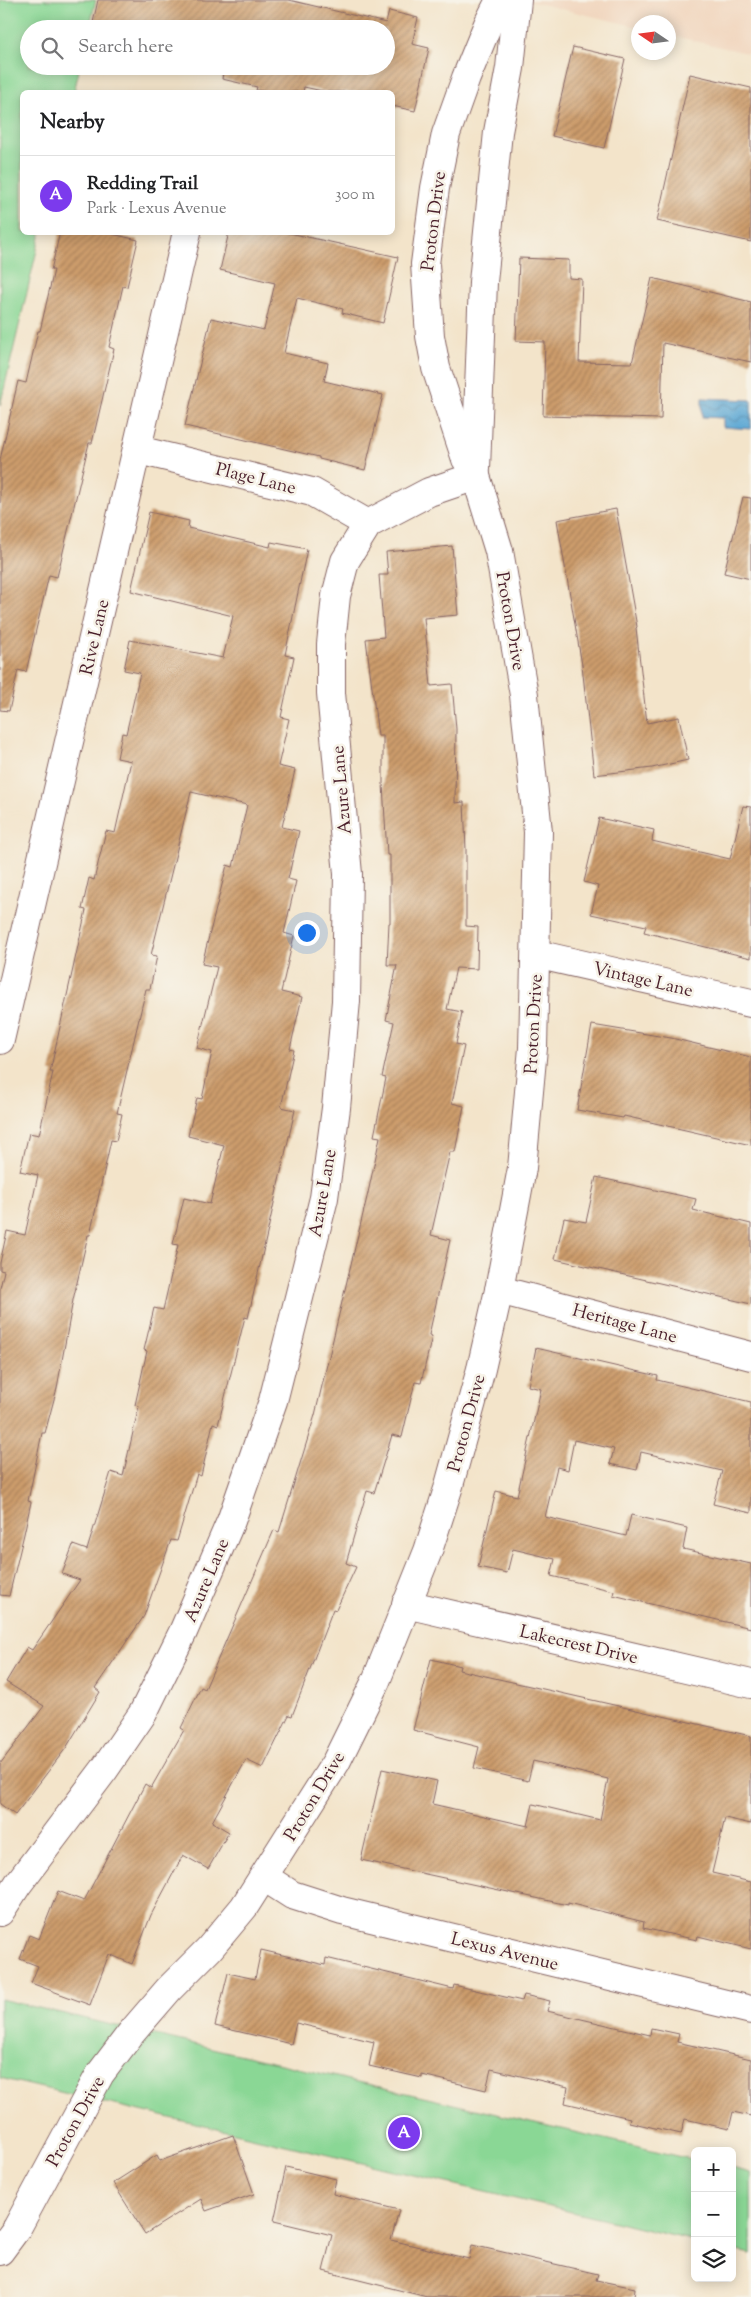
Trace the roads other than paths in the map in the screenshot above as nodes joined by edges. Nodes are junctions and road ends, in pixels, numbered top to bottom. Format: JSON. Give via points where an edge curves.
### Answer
{"nodes":[{"id":1,"x":500,"y":0,"type":"edge"},
{"id":2,"x":517,"y":0,"type":"edge"},
{"id":3,"x":186,"y":235,"type":"edge"},
{"id":4,"x":138,"y":450,"type":"junction"},
{"id":5,"x":476,"y":476,"type":"junction"},
{"id":6,"x":368,"y":524,"type":"junction"},
{"id":7,"x":536,"y":954,"type":"junction"},
{"id":8,"x":751,"y":1003,"type":"edge"},
{"id":9,"x":0,"y":1040,"type":"edge"},
{"id":10,"x":499,"y":1290,"type":"junction"},
{"id":11,"x":751,"y":1356,"type":"edge"},
{"id":12,"x":406,"y":1604,"type":"junction"},
{"id":13,"x":751,"y":1684,"type":"edge"},
{"id":14,"x":264,"y":1877,"type":"junction"},
{"id":15,"x":9,"y":1878,"type":"edge"},
{"id":16,"x":0,"y":1912,"type":"edge"},
{"id":17,"x":751,"y":2010,"type":"edge"},
{"id":18,"x":0,"y":2251,"type":"edge"}],
"edges":[{"from":1,"to":5,"type":"street","name":"Proton Drive","via":[[446,134],[425,264],[430,336],[436,368],[466,459]]},
{"from":2,"to":5,"type":"street","name":"Proton Drive","via":[[510,68],[498,132],[483,282]]},
{"from":3,"to":4,"type":"street","name":"Rive Lane"},
{"from":4,"to":6,"type":"street","name":"Plage Lane","via":[[312,492]]},
{"from":4,"to":9,"type":"street","name":"Rive Lane"},
{"from":5,"to":6,"type":"street","via":[[429,492]]},
{"from":5,"to":7,"type":"street","name":"Proton Drive","via":[[499,551],[524,696],[538,832]]},
{"from":6,"to":15,"type":"street","name":"Azure Lane","via":[[345,561],[336,596],[331,644],[331,693],[348,874],[346,1001],[336,1108],[324,1198],[273,1401],[231,1521],[183,1632],[143,1712],[104,1770]]},
{"from":7,"to":8,"type":"street","name":"Vintage Lane"},
{"from":7,"to":10,"type":"street","name":"Proton Drive","via":[[533,1048],[522,1168]]},
{"from":10,"to":11,"type":"street","name":"Heritage Lane"},
{"from":10,"to":12,"type":"street","name":"Proton Drive","via":[[448,1489]]},
{"from":12,"to":13,"type":"street","name":"Lakecrest Drive"},
{"from":12,"to":14,"type":"street","name":"Proton Drive","via":[[376,1681],[336,1762]]},
{"from":14,"to":17,"type":"street","name":"Lexus Avenue","via":[[292,1894],[342,1911]]},
{"from":14,"to":18,"type":"street","name":"Proton Drive","via":[[221,1935],[162,1996],[100,2074],[17,2228]]},
{"from":15,"to":16,"type":"street","name":"Azure Lane"}]}
